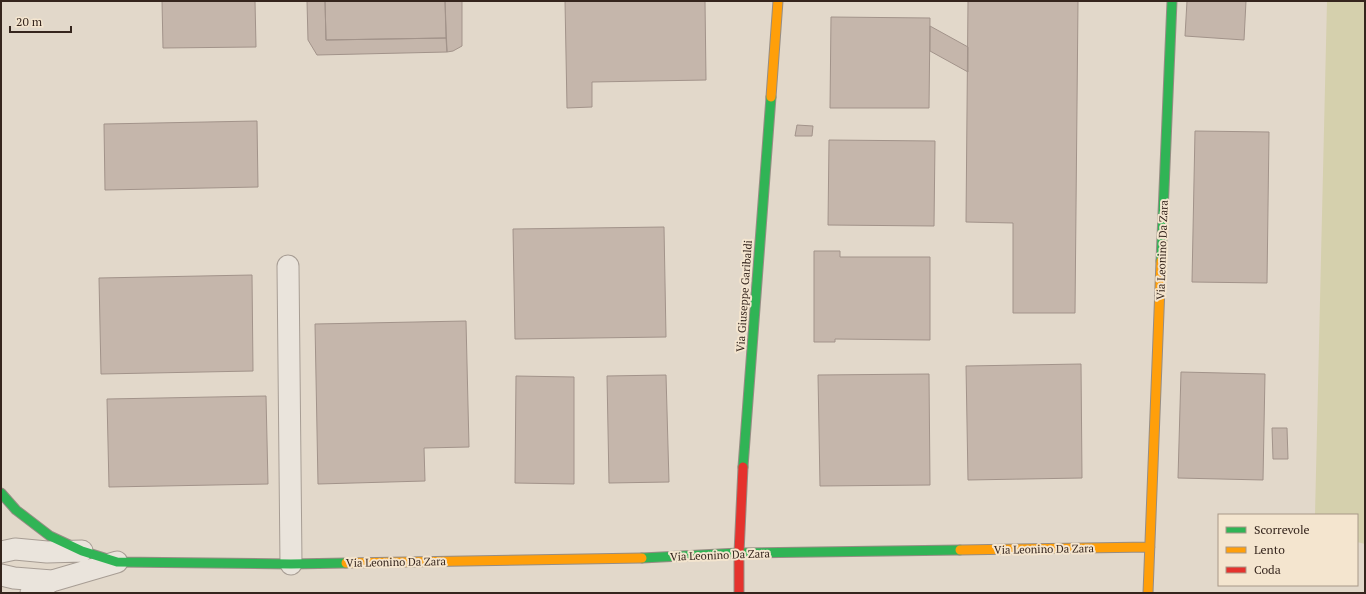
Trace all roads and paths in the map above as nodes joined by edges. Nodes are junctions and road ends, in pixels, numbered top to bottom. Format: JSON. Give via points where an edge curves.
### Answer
{"nodes":[{"id":1,"x":778,"y":1,"type":"edge"},
{"id":2,"x":1172,"y":1,"type":"edge"},
{"id":3,"x":288,"y":266,"type":"dead end"},
{"id":4,"x":1,"y":492,"type":"edge"},
{"id":5,"x":1150,"y":547,"type":"junction"},
{"id":6,"x":82,"y":551,"type":"junction"},
{"id":7,"x":1,"y":552,"type":"edge"},
{"id":8,"x":739,"y":553,"type":"junction"},
{"id":9,"x":117,"y":562,"type":"junction"},
{"id":10,"x":291,"y":564,"type":"junction"},
{"id":11,"x":1,"y":575,"type":"edge"},
{"id":12,"x":52,"y":581,"type":"junction"},
{"id":13,"x":31,"y":593,"type":"edge"},
{"id":14,"x":739,"y":593,"type":"edge"},
{"id":15,"x":1148,"y":593,"type":"edge"}],
"edges":[{"from":1,"to":8,"type":"street","name":"Via Giuseppe Garibaldi","via":[[744,451]]},
{"from":2,"to":5,"type":"street","name":"Via Leonino Da Zara"},
{"from":3,"to":10,"type":"street"},
{"from":4,"to":6,"type":"street","name":"Via Leonino Da Zara","via":[[16,510],[50,536]]},
{"from":5,"to":8,"type":"street","name":"Via Leonino Da Zara"},
{"from":5,"to":15,"type":"street","name":"Via Leonino Da Zara"},
{"from":6,"to":7,"type":"street","name":"Via Leonino Da Zara","via":[[47,552],[15,549]]},
{"from":6,"to":9,"type":"street","name":"Via Leonino Da Zara"},
{"from":8,"to":10,"type":"street","name":"Via Leonino Da Zara","via":[[634,558]]},
{"from":8,"to":14,"type":"street","name":"Via Giuseppe Garibaldi"},
{"from":9,"to":10,"type":"street","name":"Via Leonino Da Zara"},
{"from":9,"to":12,"type":"street","name":"Via Leonino Da Zara"},
{"from":11,"to":12,"type":"street","name":"Via Leonino Da Zara"},
{"from":12,"to":13,"type":"street","name":"Via Leonino Da Zara"}]}
